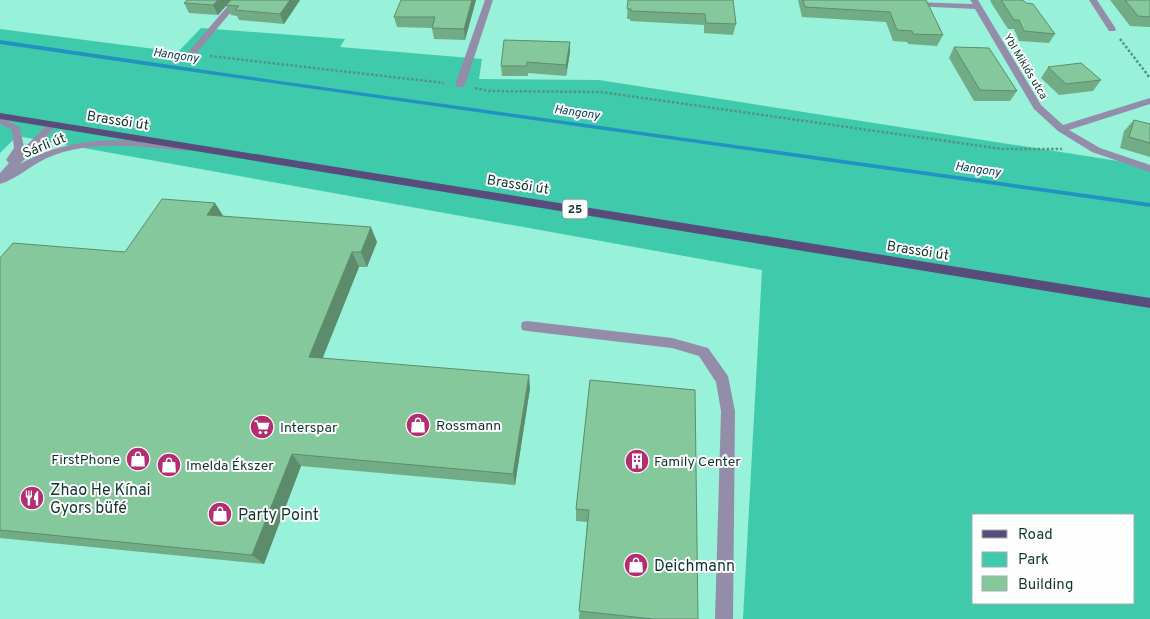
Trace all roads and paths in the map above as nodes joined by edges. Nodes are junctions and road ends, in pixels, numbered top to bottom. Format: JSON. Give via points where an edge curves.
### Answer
{"nodes":[{"id":1,"x":237,"y":0,"type":"edge"},
{"id":2,"x":489,"y":0,"type":"edge"},
{"id":3,"x":1093,"y":0,"type":"edge"},
{"id":4,"x":901,"y":4,"type":"edge"},
{"id":5,"x":976,"y":4,"type":"edge"},
{"id":6,"x":1112,"y":29,"type":"joint"},
{"id":7,"x":192,"y":54,"type":"joint"},
{"id":8,"x":1150,"y":78,"type":"edge"},
{"id":9,"x":460,"y":85,"type":"junction"},
{"id":10,"x":1150,"y":101,"type":"edge"},
{"id":11,"x":0,"y":116,"type":"edge"},
{"id":12,"x":0,"y":120,"type":"edge"},
{"id":13,"x":52,"y":125,"type":"junction"},
{"id":14,"x":1061,"y":129,"type":"junction"},
{"id":15,"x":1096,"y":150,"type":"junction"},
{"id":16,"x":220,"y":151,"type":"junction"},
{"id":17,"x":1150,"y":169,"type":"edge"},
{"id":18,"x":0,"y":179,"type":"edge"},
{"id":19,"x":1150,"y":303,"type":"edge"},
{"id":20,"x":527,"y":326,"type":"dead end"},
{"id":21,"x":724,"y":619,"type":"edge"}],
"edges":[{"from":1,"to":7,"type":"street"},
{"from":2,"to":9,"type":"street"},
{"from":3,"to":6,"type":"street"},
{"from":4,"to":5,"type":"street"},
{"from":5,"to":14,"type":"street","name":"Ybl Miklós utca","via":[[1037,107]]},
{"from":6,"to":8,"type":"path"},
{"from":7,"to":9,"type":"path"},
{"from":9,"to":15,"type":"path","via":[[489,91],[601,92],[1002,148]]},
{"from":10,"to":14,"type":"street"},
{"from":11,"to":13,"type":"main road","name":"Brassói út","number":"25"},
{"from":12,"to":18,"type":"street","name":"Sárli út","via":[[17,129],[19,148]]},
{"from":13,"to":16,"type":"main road","name":"Brassói út","number":"25"},
{"from":13,"to":18,"type":"street","name":"Sárli út"},
{"from":14,"to":15,"type":"street","name":"Ybl Miklós utca"},
{"from":15,"to":17,"type":"street","name":"Ybl Miklós utca"},
{"from":16,"to":18,"type":"street","name":"Sárli út","via":[[110,142],[83,145],[43,156]]},
{"from":16,"to":19,"type":"main road","name":"Brassói út","number":"25"},
{"from":20,"to":21,"type":"street","via":[[672,343],[703,352],[723,380],[728,411]]}]}
